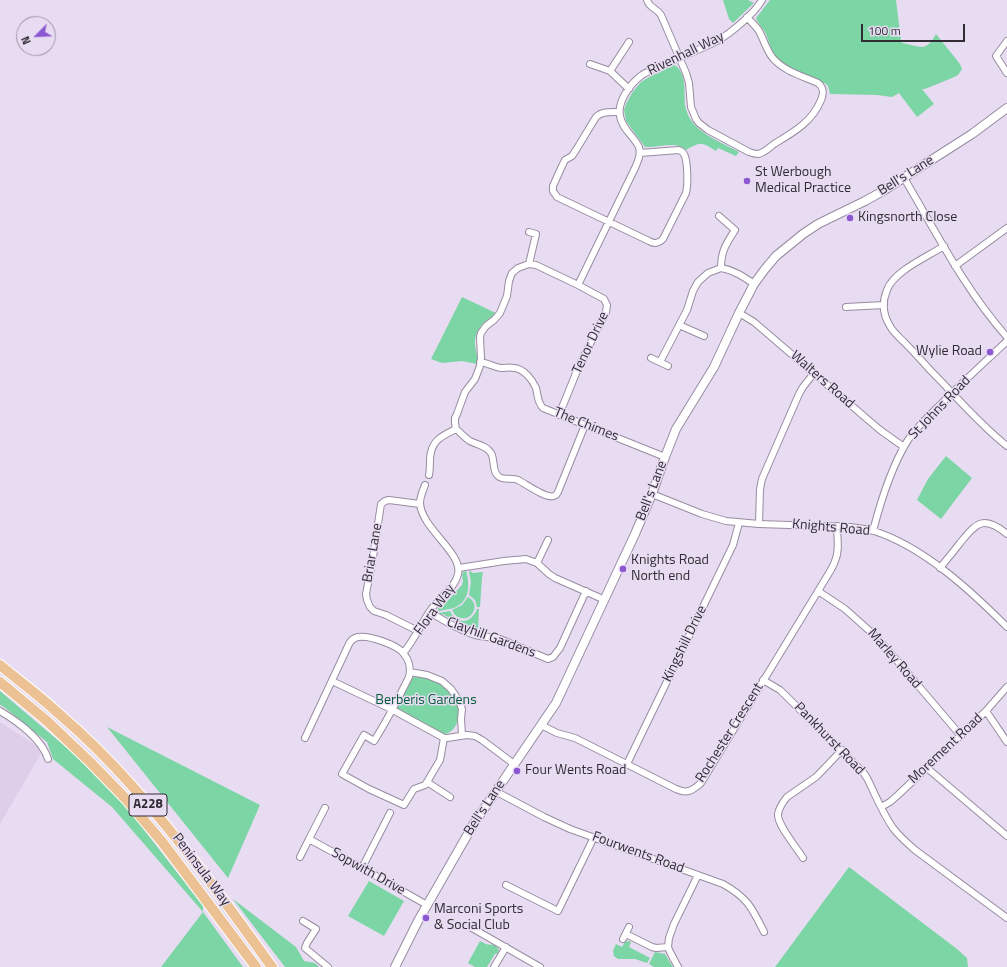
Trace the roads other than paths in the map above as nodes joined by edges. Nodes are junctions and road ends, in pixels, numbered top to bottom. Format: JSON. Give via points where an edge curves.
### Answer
{"nodes":[{"id":1,"x":647,"y":0,"type":"edge"},
{"id":2,"x":762,"y":0,"type":"edge"},
{"id":3,"x":747,"y":17,"type":"junction"},
{"id":4,"x":1007,"y":41,"type":"edge"},
{"id":5,"x":629,"y":42,"type":"dead end"},
{"id":6,"x":680,"y":58,"type":"junction"},
{"id":7,"x":590,"y":64,"type":"dead end"},
{"id":8,"x":610,"y":71,"type":"junction"},
{"id":9,"x":1007,"y":73,"type":"edge"},
{"id":10,"x":629,"y":89,"type":"junction"},
{"id":11,"x":1007,"y":108,"type":"edge"},
{"id":12,"x":619,"y":112,"type":"junction"},
{"id":13,"x":640,"y":153,"type":"junction"},
{"id":14,"x":904,"y":178,"type":"junction"},
{"id":15,"x":719,"y":216,"type":"dead end"},
{"id":16,"x":609,"y":222,"type":"junction"},
{"id":17,"x":1007,"y":228,"type":"edge"},
{"id":18,"x":529,"y":232,"type":"dead end"},
{"id":19,"x":944,"y":246,"type":"junction"},
{"id":20,"x":529,"y":264,"type":"junction"},
{"id":21,"x":955,"y":266,"type":"junction"},
{"id":22,"x":721,"y":268,"type":"junction"},
{"id":23,"x":754,"y":284,"type":"junction"},
{"id":24,"x":578,"y":285,"type":"junction"},
{"id":25,"x":884,"y":305,"type":"junction"},
{"id":26,"x":846,"y":307,"type":"dead end"},
{"id":27,"x":739,"y":313,"type":"junction"},
{"id":28,"x":680,"y":325,"type":"junction"},
{"id":29,"x":704,"y":336,"type":"dead end"},
{"id":30,"x":1007,"y":337,"type":"edge"},
{"id":31,"x":1007,"y":341,"type":"edge"},
{"id":32,"x":651,"y":358,"type":"dead end"},
{"id":33,"x":480,"y":362,"type":"junction"},
{"id":34,"x":660,"y":362,"type":"junction"},
{"id":35,"x":668,"y":366,"type":"dead end"},
{"id":36,"x":814,"y":373,"type":"junction"},
{"id":37,"x":952,"y":393,"type":"junction"},
{"id":38,"x":559,"y":415,"type":"junction"},
{"id":39,"x":585,"y":425,"type":"junction"},
{"id":40,"x":456,"y":429,"type":"junction"},
{"id":41,"x":1007,"y":446,"type":"edge"},
{"id":42,"x":904,"y":447,"type":"junction"},
{"id":43,"x":665,"y":457,"type":"junction"},
{"id":44,"x":429,"y":475,"type":"dead end"},
{"id":45,"x":425,"y":485,"type":"dead end"},
{"id":46,"x":652,"y":494,"type":"junction"},
{"id":47,"x":420,"y":504,"type":"junction"},
{"id":48,"x":739,"y":523,"type":"junction"},
{"id":49,"x":759,"y":524,"type":"junction"},
{"id":50,"x":837,"y":526,"type":"junction"},
{"id":51,"x":872,"y":531,"type":"junction"},
{"id":52,"x":1007,"y":534,"type":"edge"},
{"id":53,"x":548,"y":540,"type":"dead end"},
{"id":54,"x":538,"y":562,"type":"junction"},
{"id":55,"x":459,"y":568,"type":"junction"},
{"id":56,"x":940,"y":568,"type":"junction"},
{"id":57,"x":586,"y":591,"type":"junction"},
{"id":58,"x":818,"y":591,"type":"junction"},
{"id":59,"x":605,"y":600,"type":"junction"},
{"id":60,"x":430,"y":612,"type":"junction"},
{"id":61,"x":1007,"y":627,"type":"edge"},
{"id":62,"x":418,"y":631,"type":"junction"},
{"id":63,"x":404,"y":652,"type":"junction"},
{"id":64,"x":0,"y":665,"type":"edge"},
{"id":65,"x":410,"y":672,"type":"junction"},
{"id":66,"x":763,"y":680,"type":"junction"},
{"id":67,"x":332,"y":681,"type":"junction"},
{"id":68,"x":0,"y":682,"type":"edge"},
{"id":69,"x":1007,"y":687,"type":"edge"},
{"id":70,"x":393,"y":710,"type":"junction"},
{"id":71,"x":0,"y":711,"type":"edge"},
{"id":72,"x":986,"y":711,"type":"junction"},
{"id":73,"x":541,"y":725,"type":"junction"},
{"id":74,"x":462,"y":736,"type":"junction"},
{"id":75,"x":961,"y":736,"type":"junction"},
{"id":76,"x":305,"y":738,"type":"dead end"},
{"id":77,"x":444,"y":738,"type":"junction"},
{"id":78,"x":1007,"y":742,"type":"edge"},
{"id":79,"x":842,"y":750,"type":"junction"},
{"id":80,"x":48,"y":759,"type":"dead end"},
{"id":81,"x":514,"y":764,"type":"junction"},
{"id":82,"x":627,"y":764,"type":"junction"},
{"id":83,"x":927,"y":768,"type":"junction"},
{"id":84,"x":427,"y":782,"type":"junction"},
{"id":85,"x":495,"y":791,"type":"junction"},
{"id":86,"x":450,"y":797,"type":"dead end"},
{"id":87,"x":881,"y":807,"type":"junction"},
{"id":88,"x":325,"y":808,"type":"dead end"},
{"id":89,"x":390,"y":813,"type":"dead end"},
{"id":90,"x":1007,"y":836,"type":"edge"},
{"id":91,"x":594,"y":837,"type":"junction"},
{"id":92,"x":309,"y":839,"type":"junction"},
{"id":93,"x":300,"y":857,"type":"dead end"},
{"id":94,"x":803,"y":858,"type":"dead end"},
{"id":95,"x":362,"y":868,"type":"junction"},
{"id":96,"x":698,"y":875,"type":"junction"},
{"id":97,"x":506,"y":885,"type":"dead end"},
{"id":98,"x":427,"y":905,"type":"junction"},
{"id":99,"x":1007,"y":918,"type":"edge"},
{"id":100,"x":303,"y":921,"type":"dead end"},
{"id":101,"x":629,"y":926,"type":"dead end"},
{"id":102,"x":472,"y":928,"type":"dead end"},
{"id":103,"x":764,"y":932,"type":"dead end"},
{"id":104,"x":668,"y":946,"type":"junction"},
{"id":105,"x":506,"y":947,"type":"junction"},
{"id":106,"x":256,"y":967,"type":"edge"},
{"id":107,"x":272,"y":967,"type":"edge"},
{"id":108,"x":328,"y":967,"type":"edge"},
{"id":109,"x":395,"y":967,"type":"edge"},
{"id":110,"x":494,"y":967,"type":"edge"},
{"id":111,"x":540,"y":967,"type":"edge"},
{"id":112,"x":678,"y":967,"type":"edge"}],
"edges":[{"from":1,"to":6,"type":"street","via":[[661,15]]},
{"from":2,"to":3,"type":"street","name":"Rivenhall Way"},
{"from":3,"to":6,"type":"street","name":"Rivenhall Way","via":[[720,39]]},
{"from":3,"to":6,"type":"street","via":[[759,30],[767,49],[777,62],[823,88],[823,95],[813,114],[786,138],[761,152],[753,153],[703,126],[692,112],[689,83]]},
{"from":4,"to":9,"type":"street","via":[[996,56]]},
{"from":5,"to":8,"type":"street"},
{"from":6,"to":10,"type":"street","name":"Rivenhall Way","via":[[642,75]]},
{"from":7,"to":8,"type":"street"},
{"from":8,"to":10,"type":"street"},
{"from":10,"to":12,"type":"street","name":"Rivenhall Way"},
{"from":11,"to":14,"type":"street","name":"Bell's Lane"},
{"from":12,"to":13,"type":"street","via":[[622,125],[637,144]]},
{"from":12,"to":16,"type":"street","via":[[606,112],[596,117],[572,156],[565,160],[553,186],[557,197]]},
{"from":13,"to":16,"type":"street"},
{"from":13,"to":16,"type":"street","via":[[681,151],[686,159],[686,193],[663,239],[657,243]]},
{"from":14,"to":19,"type":"street"},
{"from":14,"to":23,"type":"street","name":"Bell's Lane","via":[[803,234],[776,256]]},
{"from":15,"to":22,"type":"street","via":[[735,230],[724,247]]},
{"from":16,"to":24,"type":"street"},
{"from":17,"to":21,"type":"street"},
{"from":18,"to":20,"type":"street","via":[[536,234]]},
{"from":19,"to":21,"type":"street"},
{"from":19,"to":25,"type":"street","via":[[895,277],[887,290]]},
{"from":20,"to":24,"type":"street","name":"Tenor Drive"},
{"from":20,"to":33,"type":"street","via":[[512,273],[500,313],[481,333]]},
{"from":21,"to":30,"type":"street","via":[[988,316]]},
{"from":22,"to":23,"type":"street","via":[[738,273]]},
{"from":22,"to":28,"type":"street","via":[[708,273],[698,282]]},
{"from":23,"to":27,"type":"street","name":"Bell's Lane"},
{"from":24,"to":38,"type":"street","name":"Tenor Drive","via":[[602,297],[607,303],[607,310],[579,366]]},
{"from":25,"to":26,"type":"street"},
{"from":25,"to":37,"type":"street","via":[[889,325]]},
{"from":27,"to":36,"type":"street","name":"Walters Road","via":[[754,322]]},
{"from":27,"to":43,"type":"street","name":"Bell's Lane","via":[[717,362],[676,429]]},
{"from":28,"to":29,"type":"street"},
{"from":28,"to":34,"type":"street"},
{"from":31,"to":37,"type":"street","name":"St Johns Road"},
{"from":32,"to":34,"type":"street"},
{"from":33,"to":38,"type":"street","name":"The Chimes","via":[[500,368],[521,370],[534,384],[541,406]]},
{"from":33,"to":40,"type":"street","via":[[477,375],[465,392],[457,414]]},
{"from":34,"to":35,"type":"street"},
{"from":36,"to":42,"type":"street","name":"Walters Road","via":[[880,430]]},
{"from":36,"to":49,"type":"street","via":[[799,394],[765,472],[760,488]]},
{"from":37,"to":41,"type":"street","via":[[977,420]]},
{"from":37,"to":42,"type":"street","name":"St Johns Road","via":[[920,425]]},
{"from":38,"to":39,"type":"street","name":"The Chimes"},
{"from":39,"to":40,"type":"street","via":[[558,492],[551,497],[515,479],[498,477],[490,452],[466,439]]},
{"from":39,"to":43,"type":"street","name":"The Chimes"},
{"from":40,"to":44,"type":"street","via":[[434,444]]},
{"from":42,"to":51,"type":"street","name":"St Johns Road","via":[[889,478]]},
{"from":43,"to":46,"type":"street","name":"Bell's Lane"},
{"from":45,"to":47,"type":"street"},
{"from":46,"to":48,"type":"street","name":"Knights Road","via":[[715,518]]},
{"from":46,"to":59,"type":"street","name":"Bell's Lane"},
{"from":47,"to":55,"type":"street","name":"Flora Way","via":[[427,521],[455,558]]},
{"from":47,"to":62,"type":"street","name":"Briar Lane","via":[[389,500],[381,504],[366,594],[372,609]]},
{"from":48,"to":49,"type":"street","name":"Knights Road"},
{"from":48,"to":82,"type":"street","name":"Kingshill Drive","via":[[733,545]]},
{"from":49,"to":50,"type":"street","name":"Knights Road"},
{"from":50,"to":51,"type":"street","name":"Knights Road"},
{"from":50,"to":58,"type":"street","name":"Rochester Crescent","via":[[836,560]]},
{"from":51,"to":56,"type":"street","name":"Knights Road","via":[[903,543]]},
{"from":52,"to":56,"type":"street","via":[[990,524],[974,527]]},
{"from":53,"to":54,"type":"street"},
{"from":54,"to":55,"type":"street","via":[[518,559]]},
{"from":54,"to":57,"type":"street","via":[[555,578]]},
{"from":55,"to":60,"type":"street","name":"Flora Way","via":[[456,580]]},
{"from":56,"to":61,"type":"street","name":"Knights Road"},
{"from":57,"to":59,"type":"street"},
{"from":57,"to":60,"type":"street","name":"Clayhill Gardens","via":[[560,648],[554,657],[548,659],[500,639],[466,632]]},
{"from":58,"to":66,"type":"street","name":"Rochester Crescent"},
{"from":58,"to":75,"type":"street","name":"Marley Road","via":[[864,624]]},
{"from":59,"to":73,"type":"street","name":"Bell's Lane","via":[[556,703]]},
{"from":60,"to":62,"type":"street","name":"Flora Way"},
{"from":62,"to":63,"type":"street","name":"Flora Way"},
{"from":63,"to":65,"type":"street"},
{"from":63,"to":67,"type":"street","via":[[374,639],[356,638],[349,644]]},
{"from":64,"to":107,"type":"main road","name":"Peninsula Way","number":"A228","via":[[58,713],[134,788],[199,866]]},
{"from":65,"to":70,"type":"street"},
{"from":65,"to":74,"type":"street","via":[[442,681],[452,689],[462,709]]},
{"from":66,"to":79,"type":"street","name":"Pankhurst Road","via":[[780,690]]},
{"from":66,"to":82,"type":"street","name":"Rochester Crescent","via":[[701,783],[694,789],[686,792],[676,790]]},
{"from":67,"to":70,"type":"street"},
{"from":67,"to":76,"type":"street"},
{"from":68,"to":106,"type":"main road","name":"Peninsula Way","number":"A228","via":[[47,721],[125,798],[168,849]]},
{"from":69,"to":72,"type":"street","name":"Morement Road"},
{"from":70,"to":77,"type":"street"},
{"from":70,"to":84,"type":"street","via":[[374,741],[364,736],[342,774],[404,805],[414,789]]},
{"from":71,"to":80,"type":"street","via":[[33,736],[46,752]]},
{"from":72,"to":75,"type":"street","name":"Morement Road"},
{"from":72,"to":78,"type":"street"},
{"from":73,"to":81,"type":"street","name":"Bell's Lane"},
{"from":73,"to":82,"type":"street","name":"Rochester Crescent","via":[[575,738]]},
{"from":74,"to":77,"type":"street"},
{"from":74,"to":81,"type":"street","via":[[478,738]]},
{"from":75,"to":83,"type":"street","name":"Morement Road"},
{"from":77,"to":84,"type":"street","via":[[440,760]]},
{"from":79,"to":87,"type":"street","name":"Pankhurst Road","via":[[863,772]]},
{"from":79,"to":94,"type":"street","via":[[816,777],[787,797],[779,810],[780,822]]},
{"from":81,"to":85,"type":"street","name":"Bell's Lane"},
{"from":83,"to":87,"type":"street","name":"Morement Road","via":[[890,802]]},
{"from":83,"to":90,"type":"street"},
{"from":84,"to":86,"type":"street"},
{"from":85,"to":91,"type":"street","name":"Fourwents Road","via":[[544,817]]},
{"from":85,"to":98,"type":"street","name":"Bell's Lane"},
{"from":87,"to":99,"type":"street","name":"Pankhurst Road","via":[[897,833],[915,850]]},
{"from":88,"to":92,"type":"street"},
{"from":89,"to":95,"type":"street"},
{"from":91,"to":96,"type":"street","name":"Fourwents Road"},
{"from":91,"to":97,"type":"street","via":[[558,911]]},
{"from":92,"to":93,"type":"street"},
{"from":92,"to":95,"type":"street","name":"Sopwith Drive"},
{"from":95,"to":98,"type":"street","name":"Sopwith Drive"},
{"from":96,"to":103,"type":"street","name":"Fourwents Road","via":[[723,884],[740,895],[752,908]]},
{"from":96,"to":104,"type":"street","via":[[670,933]]},
{"from":98,"to":109,"type":"street","name":"Bell's Lane"},
{"from":100,"to":108,"type":"street","via":[[316,929],[305,948]]},
{"from":101,"to":104,"type":"street","via":[[625,936],[656,948]]},
{"from":102,"to":105,"type":"street"},
{"from":104,"to":112,"type":"street"},
{"from":105,"to":110,"type":"street"},
{"from":105,"to":111,"type":"street"}]}
